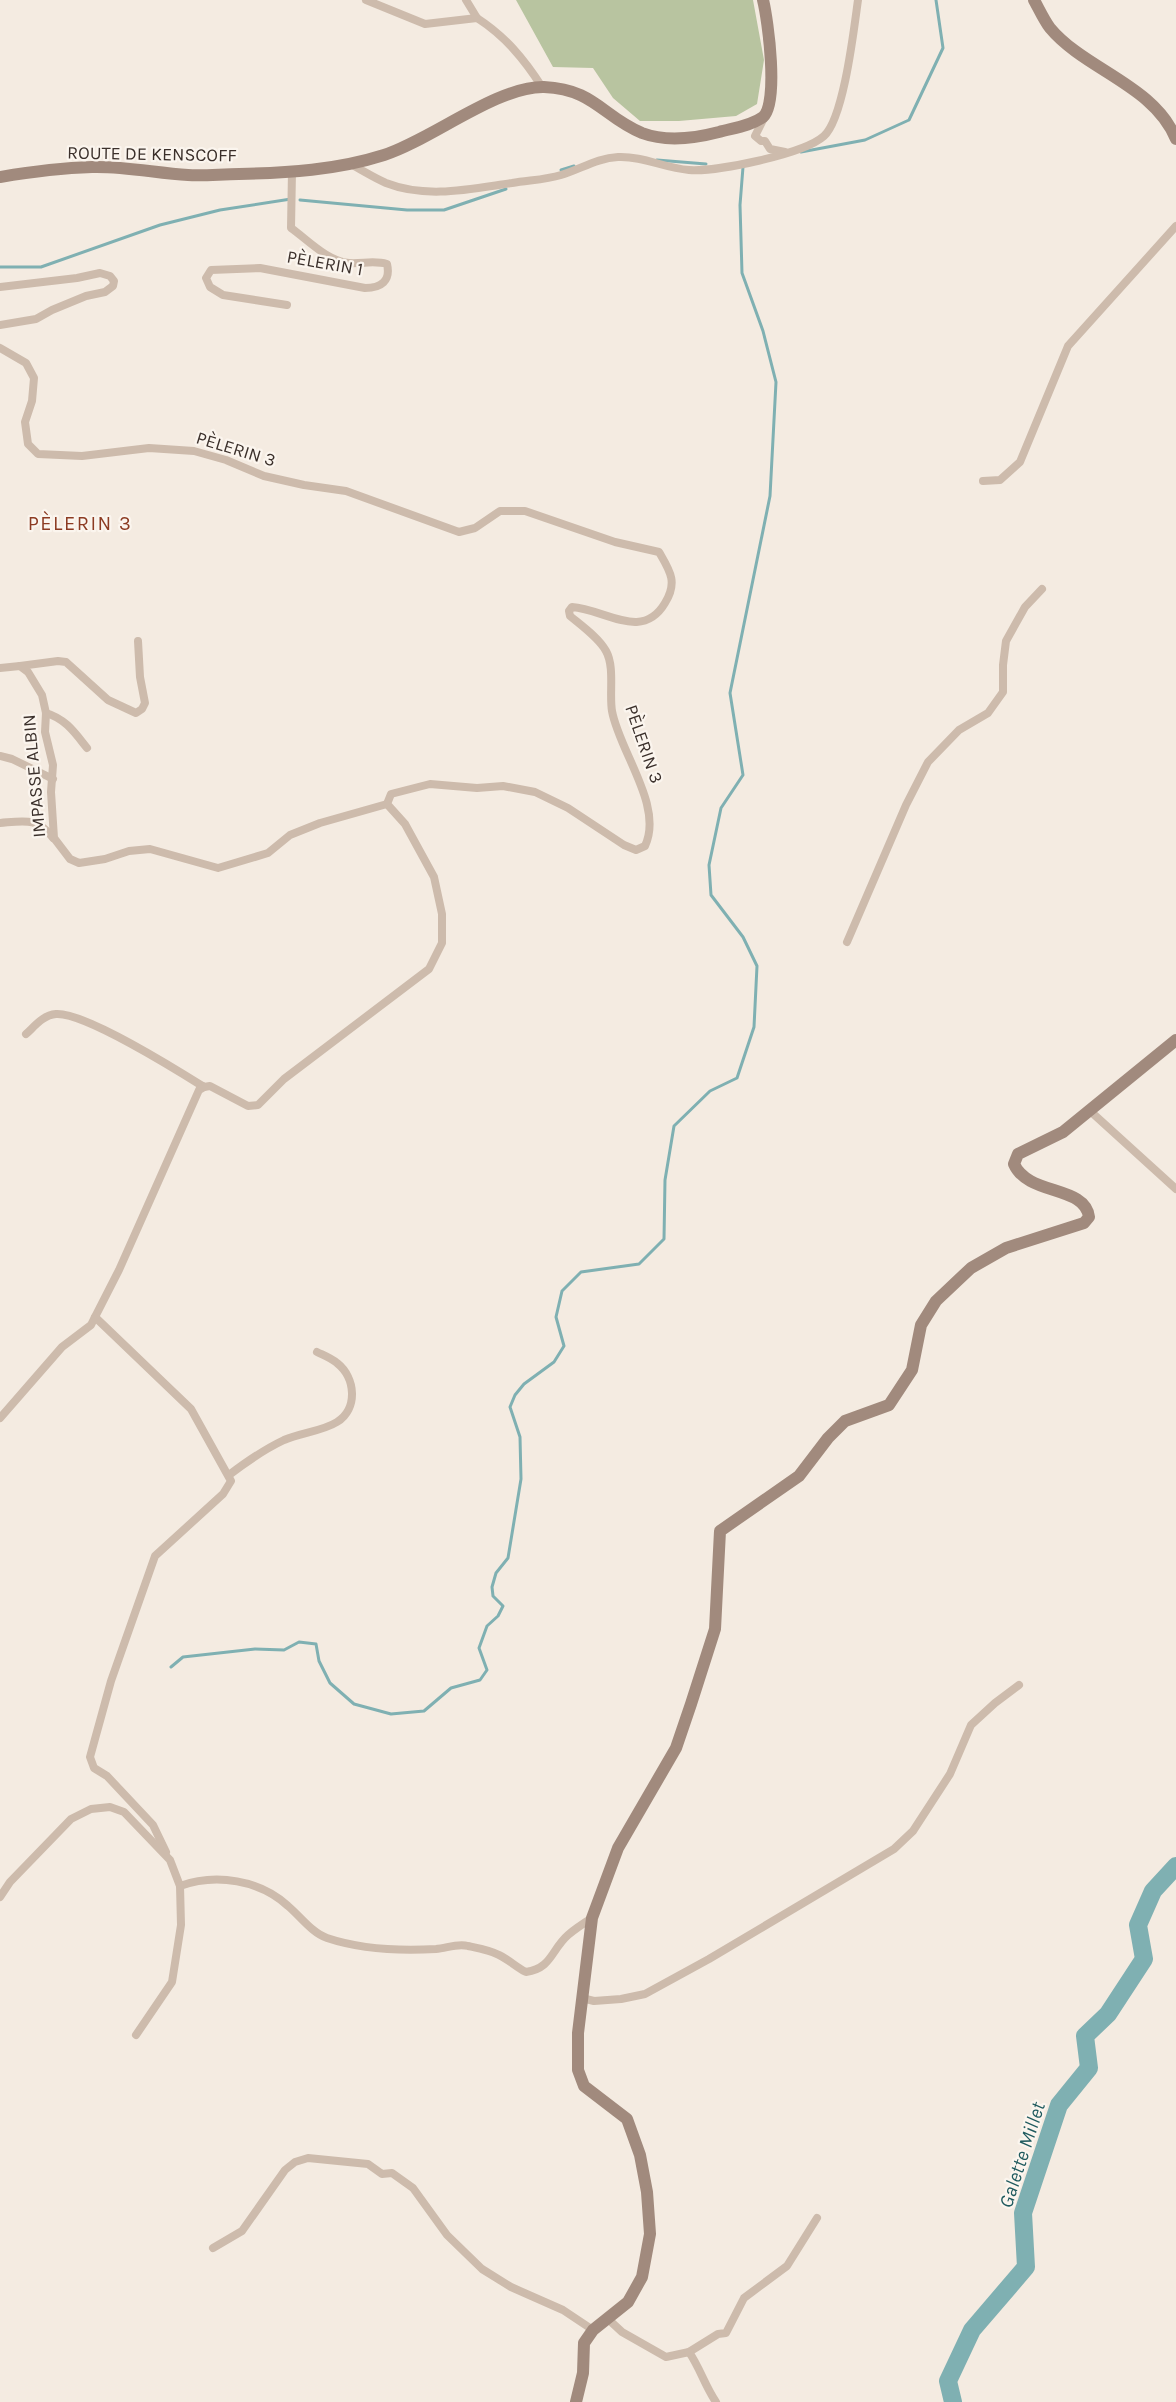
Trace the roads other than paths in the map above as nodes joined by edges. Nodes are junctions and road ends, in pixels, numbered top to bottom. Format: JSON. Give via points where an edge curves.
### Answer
{"nodes":[{"id":1,"x":366,"y":0,"type":"edge"},
{"id":2,"x":466,"y":0,"type":"edge"},
{"id":3,"x":763,"y":0,"type":"edge"},
{"id":4,"x":858,"y":0,"type":"edge"},
{"id":5,"x":1034,"y":0,"type":"edge"},
{"id":6,"x":477,"y":18,"type":"junction"},
{"id":7,"x":542,"y":87,"type":"junction"},
{"id":8,"x":765,"y":116,"type":"junction"},
{"id":9,"x":1176,"y":139,"type":"edge"},
{"id":10,"x":785,"y":153,"type":"junction"},
{"id":11,"x":350,"y":164,"type":"junction"},
{"id":12,"x":292,"y":171,"type":"junction"},
{"id":13,"x":0,"y":177,"type":"edge"},
{"id":14,"x":1176,"y":226,"type":"edge"},
{"id":15,"x":0,"y":287,"type":"edge"},
{"id":16,"x":287,"y":304,"type":"dead end"},
{"id":17,"x":0,"y":325,"type":"edge"},
{"id":18,"x":0,"y":348,"type":"edge"},
{"id":19,"x":983,"y":481,"type":"dead end"},
{"id":20,"x":1042,"y":589,"type":"dead end"},
{"id":21,"x":138,"y":641,"type":"dead end"},
{"id":22,"x":20,"y":666,"type":"junction"},
{"id":23,"x":0,"y":668,"type":"edge"},
{"id":24,"x":46,"y":713,"type":"junction"},
{"id":25,"x":87,"y":748,"type":"dead end"},
{"id":26,"x":0,"y":756,"type":"edge"},
{"id":27,"x":53,"y":779,"type":"junction"},
{"id":28,"x":387,"y":804,"type":"junction"},
{"id":29,"x":0,"y":823,"type":"edge"},
{"id":30,"x":54,"y":838,"type":"junction"},
{"id":31,"x":847,"y":942,"type":"dead end"},
{"id":32,"x":26,"y":1034,"type":"dead end"},
{"id":33,"x":1176,"y":1040,"type":"edge"},
{"id":34,"x":204,"y":1087,"type":"junction"},
{"id":35,"x":1089,"y":1110,"type":"junction"},
{"id":36,"x":1176,"y":1189,"type":"edge"},
{"id":37,"x":95,"y":1317,"type":"junction"},
{"id":38,"x":316,"y":1352,"type":"dead end"},
{"id":39,"x":0,"y":1418,"type":"edge"},
{"id":40,"x":229,"y":1475,"type":"junction"},
{"id":41,"x":1019,"y":1685,"type":"dead end"},
{"id":42,"x":170,"y":1860,"type":"junction"},
{"id":43,"x":180,"y":1886,"type":"junction"},
{"id":44,"x":0,"y":1897,"type":"edge"},
{"id":45,"x":592,"y":1918,"type":"junction"},
{"id":46,"x":582,"y":1998,"type":"junction"},
{"id":47,"x":136,"y":2035,"type":"dead end"},
{"id":48,"x":817,"y":2218,"type":"dead end"},
{"id":49,"x":213,"y":2248,"type":"dead end"},
{"id":50,"x":608,"y":2319,"type":"junction"},
{"id":51,"x":593,"y":2330,"type":"junction"},
{"id":52,"x":689,"y":2352,"type":"junction"},
{"id":53,"x":576,"y":2402,"type":"edge"},
{"id":54,"x":716,"y":2402,"type":"edge"}],
"edges":[{"from":1,"to":6,"type":"street","via":[[425,24]]},
{"from":2,"to":6,"type":"street"},
{"from":3,"to":8,"type":"street","via":[[769,27],[771,86]]},
{"from":4,"to":10,"type":"street","via":[[832,124],[821,138]]},
{"from":5,"to":9,"type":"street","via":[[1051,29],[1160,112]]},
{"from":6,"to":7,"type":"street","via":[[509,41]]},
{"from":7,"to":8,"type":"street","name":"ROUTE DE KENSCOFF","via":[[583,94],[643,133],[657,136],[681,139],[710,134]]},
{"from":7,"to":11,"type":"street","name":"ROUTE DE KENSCOFF","via":[[512,93],[386,154]]},
{"from":8,"to":10,"type":"street","via":[[755,136],[770,149]]},
{"from":10,"to":11,"type":"street","via":[[708,170],[615,157],[544,179],[448,192],[387,183]]},
{"from":11,"to":12,"type":"street","name":"ROUTE DE KENSCOFF"},
{"from":12,"to":13,"type":"street","name":"ROUTE DE KENSCOFF","via":[[189,175],[93,167]]},
{"from":12,"to":16,"type":"street","name":"PÈLERIN 1","via":[[291,228],[332,258],[347,263],[377,261],[387,264],[389,273],[376,288],[260,268],[211,270],[206,278],[210,287],[223,295]]},
{"from":14,"to":19,"type":"street","via":[[1068,346],[1020,462],[1000,480]]},
{"from":15,"to":17,"type":"street","via":[[100,273],[114,282],[105,292],[86,296],[36,319]]},
{"from":18,"to":28,"type":"street","name":"PÈLERIN 3","via":[[26,363],[34,378],[25,422],[28,444],[38,454],[82,456],[149,448],[194,451],[264,476],[346,491],[459,532],[475,528],[500,511],[525,511],[615,542],[659,552],[672,576],[670,594],[659,613],[646,621],[630,623],[583,608],[572,607],[569,611],[607,652],[612,710],[646,800],[651,834],[645,846],[636,850],[624,845],[568,808],[535,792],[503,786],[430,784],[391,794]]},
{"from":20,"to":31,"type":"street","via":[[1025,607],[1006,641],[1003,692],[988,713],[959,730],[928,762]]},
{"from":21,"to":22,"type":"street","via":[[145,703],[136,713],[108,700],[66,662]]},
{"from":22,"to":23,"type":"street"},
{"from":22,"to":24,"type":"street","name":"IMPASSE ALBIN","via":[[33,677]]},
{"from":24,"to":25,"type":"street","via":[[69,726]]},
{"from":24,"to":27,"type":"street","name":"IMPASSE ALBIN"},
{"from":26,"to":27,"type":"street"},
{"from":27,"to":30,"type":"street","name":"IMPASSE ALBIN"},
{"from":28,"to":30,"type":"street","name":"IMPASSE ALBIN","via":[[320,823],[290,835],[268,853],[218,868],[150,849],[79,862],[70,859]]},
{"from":28,"to":34,"type":"street","via":[[405,824],[434,877],[442,914],[442,943],[429,969],[284,1079],[258,1105],[248,1107],[210,1086]]},
{"from":29,"to":30,"type":"street","via":[[38,822]]},
{"from":32,"to":34,"type":"street","via":[[53,1014],[76,1018],[160,1058]]},
{"from":33,"to":35,"type":"street"},
{"from":34,"to":37,"type":"street","via":[[199,1090]]},
{"from":35,"to":36,"type":"street"},
{"from":35,"to":45,"type":"street","via":[[1063,1132],[1018,1154],[1014,1164],[1018,1175],[1080,1200],[1088,1209],[1089,1217],[1084,1223],[1006,1248],[971,1268],[936,1301],[921,1325],[912,1370],[889,1405],[845,1421],[799,1476],[720,1531],[715,1629],[692,1704],[675,1748],[618,1848]]},
{"from":37,"to":39,"type":"street","via":[[62,1347]]},
{"from":37,"to":40,"type":"street","via":[[191,1408]]},
{"from":38,"to":40,"type":"street","via":[[337,1363],[349,1380],[352,1403],[346,1414],[337,1422],[282,1441]]},
{"from":40,"to":42,"type":"street","via":[[231,1481],[223,1494],[155,1556],[111,1680],[90,1757],[94,1768],[107,1776],[153,1825]]},
{"from":41,"to":46,"type":"street","via":[[971,1725],[950,1774],[913,1831],[894,1849],[645,1994],[621,2000]]},
{"from":42,"to":43,"type":"street"},
{"from":42,"to":44,"type":"street","via":[[124,1812],[110,1807],[91,1809],[71,1820]]},
{"from":43,"to":45,"type":"street","via":[[193,1881],[234,1880],[263,1889],[324,1937],[382,1948],[465,1945],[500,1955],[526,1972],[546,1964],[567,1936]]},
{"from":43,"to":47,"type":"street","via":[[181,1925],[172,1982]]},
{"from":45,"to":46,"type":"street"},
{"from":46,"to":50,"type":"street","via":[[578,2070],[584,2086],[627,2119],[640,2155],[647,2192],[650,2234],[642,2277],[628,2302]]},
{"from":48,"to":52,"type":"street","via":[[787,2266],[744,2298],[726,2333]]},
{"from":49,"to":51,"type":"street","via":[[242,2231],[285,2170],[295,2162],[308,2158],[368,2163],[413,2188],[447,2235],[482,2269],[563,2310]]},
{"from":50,"to":51,"type":"street"},
{"from":50,"to":52,"type":"street","via":[[622,2332],[666,2357]]},
{"from":51,"to":53,"type":"street","via":[[584,2343],[583,2373]]},
{"from":52,"to":54,"type":"street"}]}
